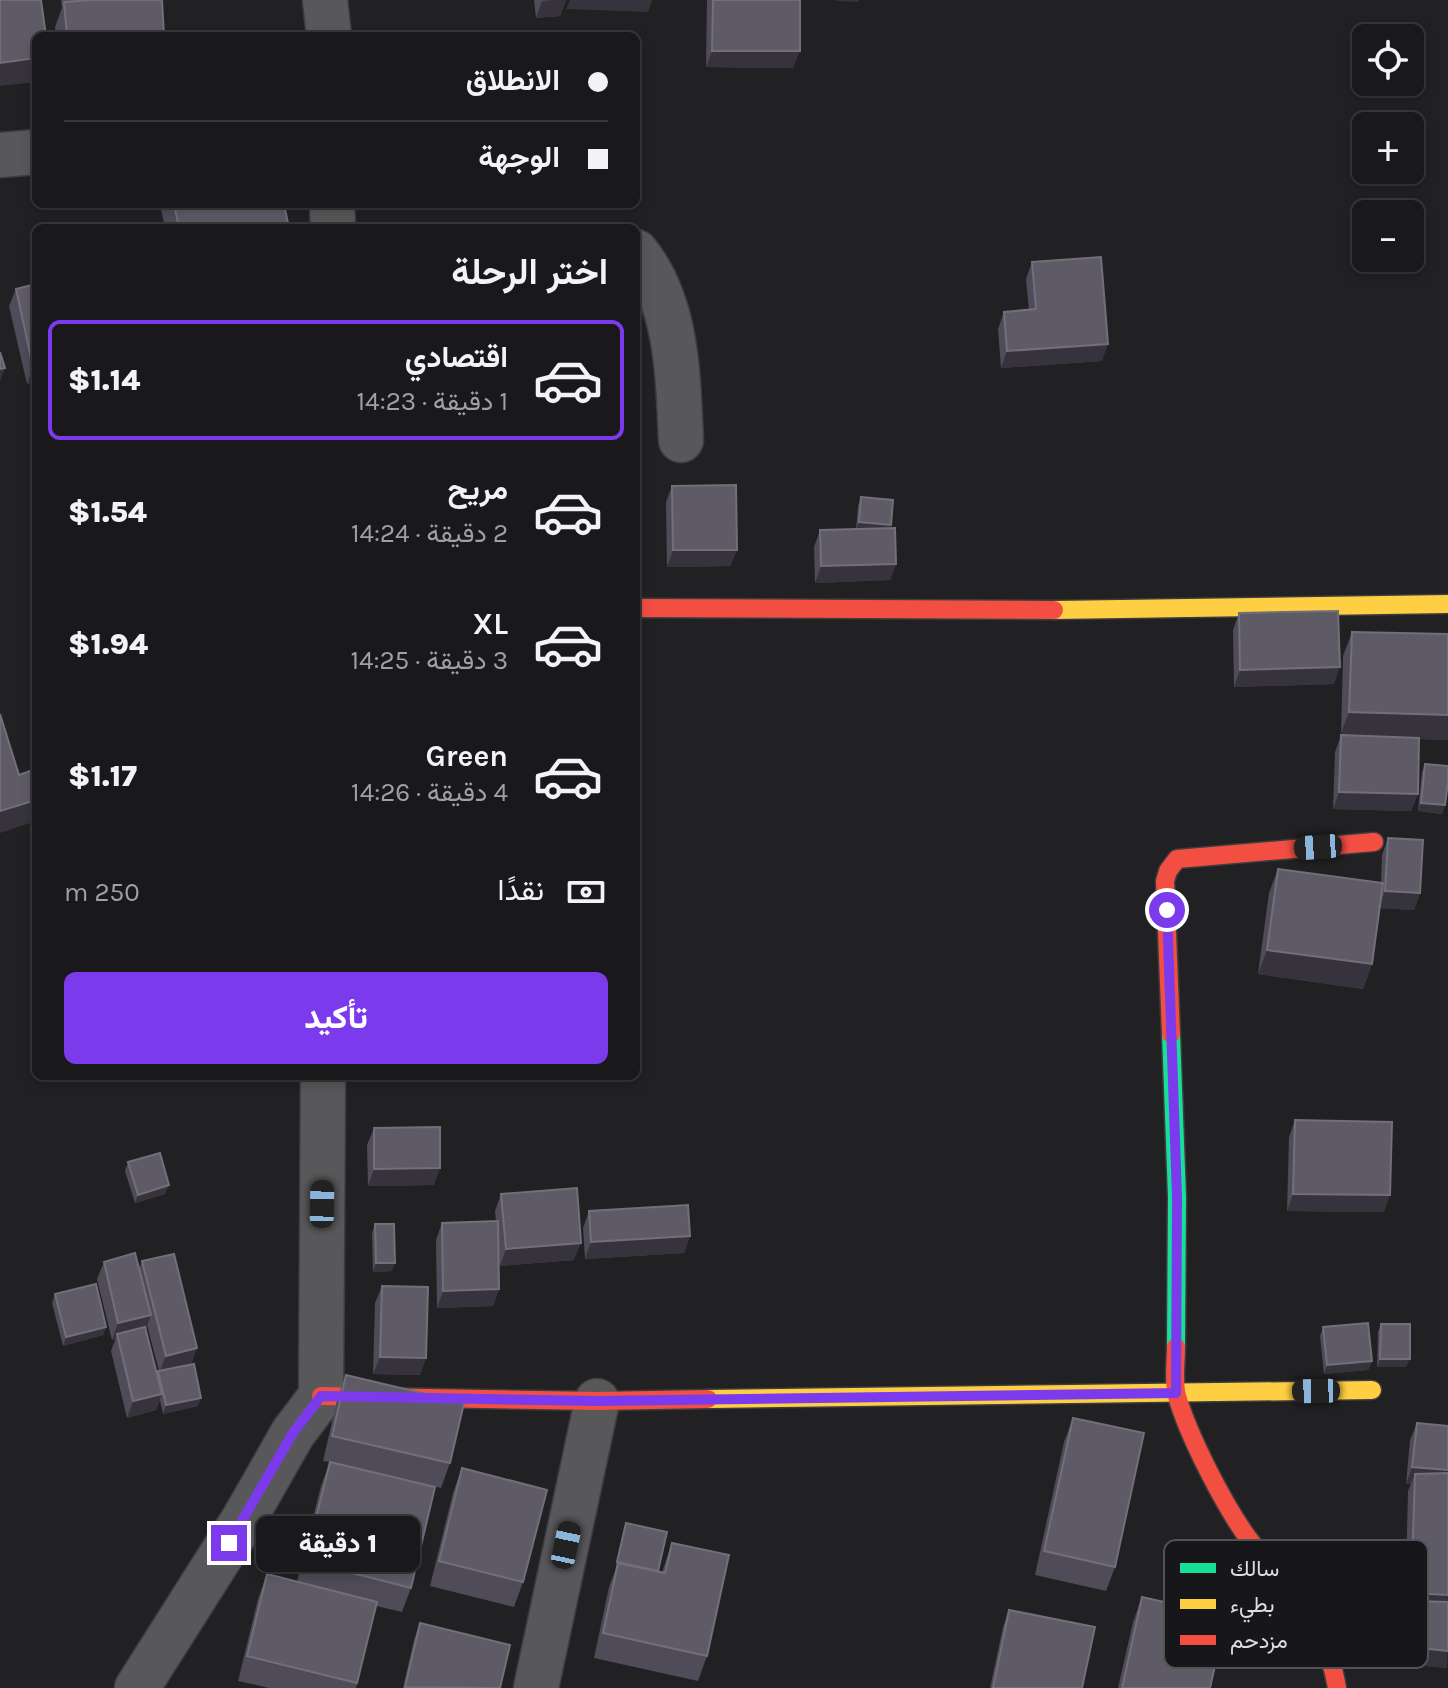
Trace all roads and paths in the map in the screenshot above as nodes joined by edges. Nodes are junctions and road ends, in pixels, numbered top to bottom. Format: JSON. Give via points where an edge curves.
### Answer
{"nodes":[{"id":1,"x":325,"y":0,"type":"edge"},
{"id":2,"x":329,"y":32,"type":"edge"},
{"id":3,"x":32,"y":152,"type":"edge"},
{"id":4,"x":0,"y":155,"type":"edge"},
{"id":5,"x":640,"y":257,"type":"edge"},
{"id":6,"x":681,"y":440,"type":"dead end"},
{"id":7,"x":1448,"y":604,"type":"edge"},
{"id":8,"x":640,"y":608,"type":"edge"},
{"id":9,"x":1374,"y":842,"type":"dead end"},
{"id":10,"x":323,"y":1080,"type":"edge"},
{"id":11,"x":1372,"y":1390,"type":"dead end"},
{"id":12,"x":1176,"y":1393,"type":"junction"},
{"id":13,"x":321,"y":1396,"type":"junction"},
{"id":14,"x":597,"y":1401,"type":"junction"},
{"id":15,"x":1250,"y":1540,"type":"edge"},
{"id":16,"x":1334,"y":1668,"type":"edge"},
{"id":17,"x":137,"y":1688,"type":"edge"},
{"id":18,"x":536,"y":1688,"type":"edge"},
{"id":19,"x":1337,"y":1688,"type":"edge"}],
"edges":[{"from":1,"to":2,"type":"street"},
{"from":3,"to":4,"type":"street"},
{"from":5,"to":6,"type":"street","via":[[651,270],[676,348]]},
{"from":7,"to":8,"type":"street","via":[[957,611]]},
{"from":9,"to":12,"type":"street","via":[[1177,859],[1168,871],[1177,1197]]},
{"from":10,"to":13,"type":"street"},
{"from":11,"to":12,"type":"street"},
{"from":12,"to":14,"type":"street"},
{"from":12,"to":15,"type":"street","via":[[1204,1459]]},
{"from":13,"to":14,"type":"street"},
{"from":13,"to":17,"type":"street"},
{"from":14,"to":18,"type":"street"},
{"from":16,"to":19,"type":"street"}]}
